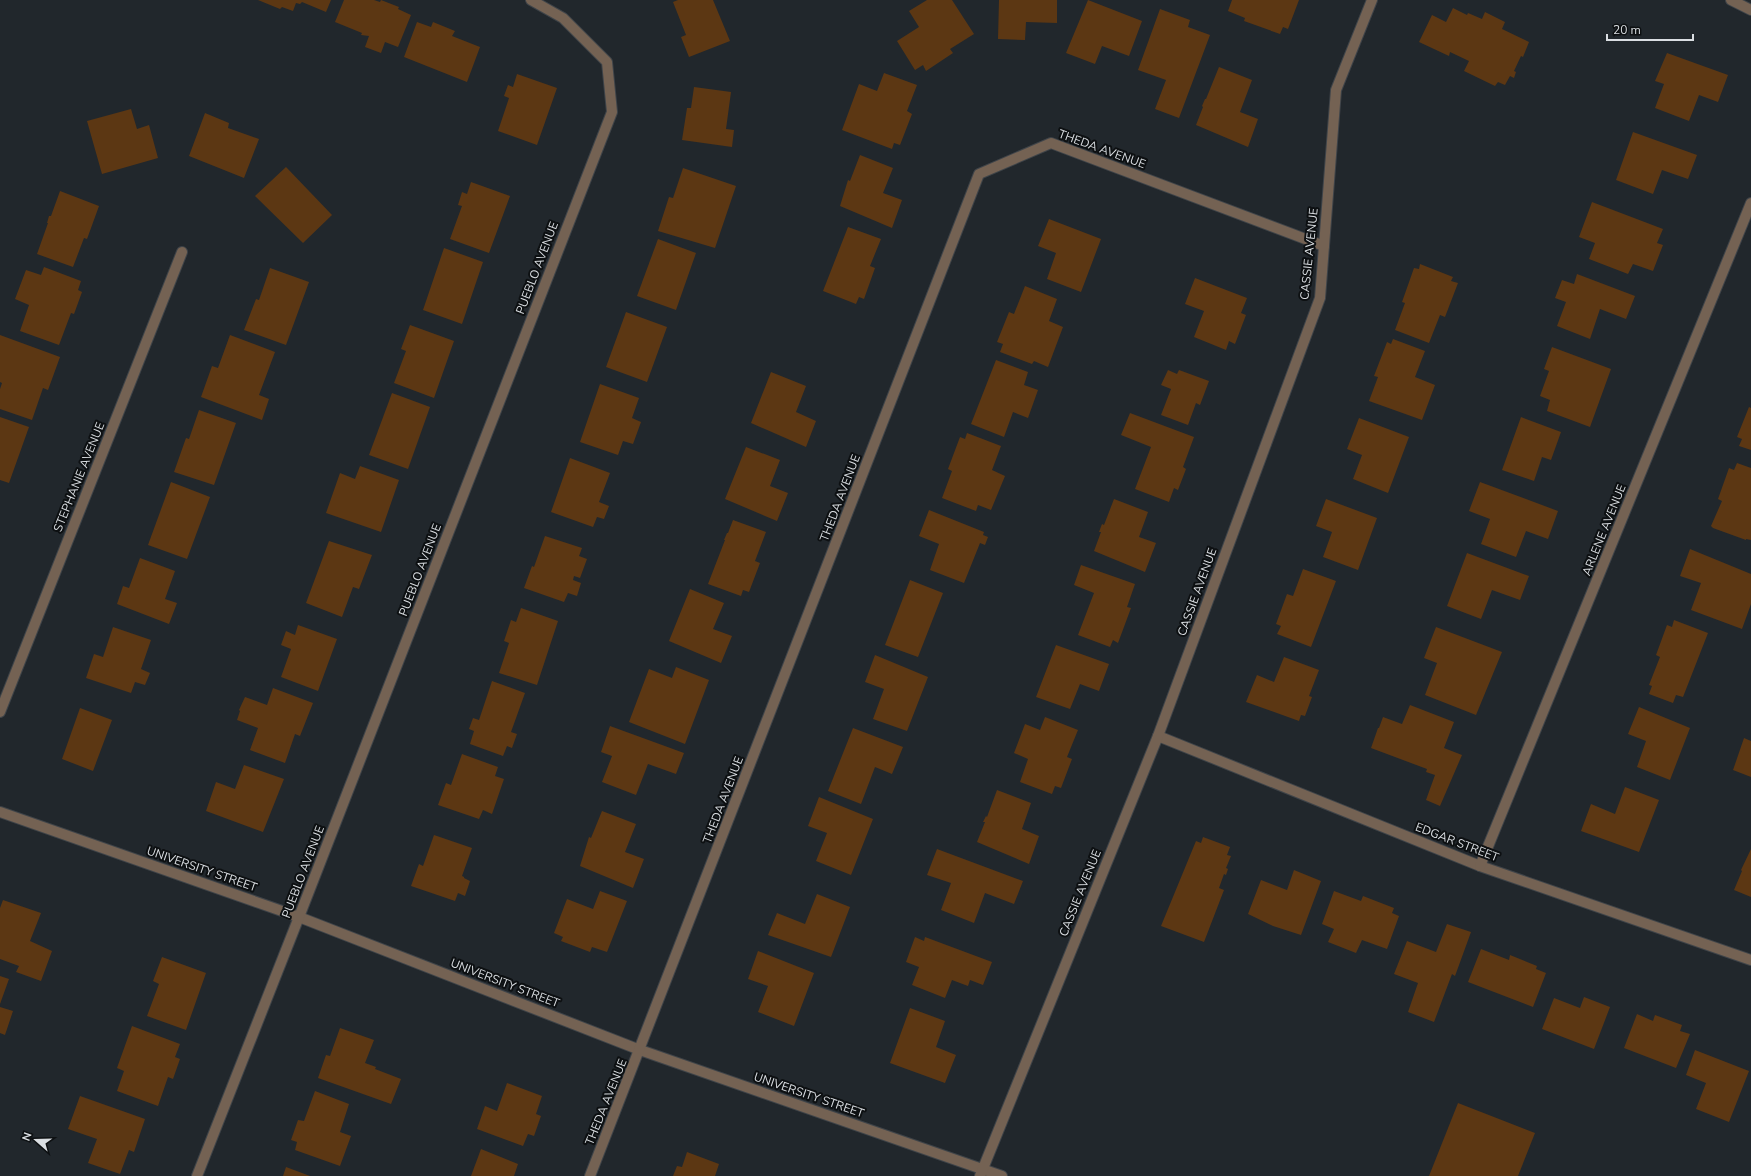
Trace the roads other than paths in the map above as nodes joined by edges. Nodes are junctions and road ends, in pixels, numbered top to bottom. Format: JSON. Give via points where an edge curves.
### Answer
{"nodes":[{"id":1,"x":531,"y":0,"type":"edge"},
{"id":2,"x":1372,"y":0,"type":"edge"},
{"id":3,"x":1730,"y":0,"type":"edge"},
{"id":4,"x":1751,"y":10,"type":"edge"},
{"id":5,"x":1751,"y":204,"type":"edge"},
{"id":6,"x":1324,"y":246,"type":"junction"},
{"id":7,"x":182,"y":252,"type":"dead end"},
{"id":8,"x":0,"y":712,"type":"edge"},
{"id":9,"x":1158,"y":736,"type":"junction"},
{"id":10,"x":0,"y":812,"type":"edge"},
{"id":11,"x":1480,"y":866,"type":"junction"},
{"id":12,"x":299,"y":917,"type":"junction"},
{"id":13,"x":1751,"y":960,"type":"edge"},
{"id":14,"x":640,"y":1050,"type":"junction"},
{"id":15,"x":981,"y":1173,"type":"edge"},
{"id":16,"x":196,"y":1176,"type":"edge"},
{"id":17,"x":590,"y":1176,"type":"edge"},
{"id":18,"x":1002,"y":1176,"type":"edge"}],
"edges":[{"from":1,"to":12,"type":"street","name":"PUEBLO AVENUE","via":[[563,18],[607,62],[612,112]]},
{"from":2,"to":6,"type":"street","name":"CASSIE AVENUE","via":[[1336,90]]},
{"from":3,"to":4,"type":"street"},
{"from":5,"to":11,"type":"street","name":"ARLENE AVENUE"},
{"from":6,"to":9,"type":"street","name":"CASSIE AVENUE","via":[[1320,298]]},
{"from":6,"to":14,"type":"street","name":"THEDA AVENUE","via":[[1051,143],[980,174]]},
{"from":7,"to":8,"type":"street","name":"STEPHANIE AVENUE"},
{"from":9,"to":11,"type":"street","name":"EDGAR STREET"},
{"from":9,"to":15,"type":"street","name":"CASSIE AVENUE"},
{"from":10,"to":12,"type":"street","name":"UNIVERSITY STREET"},
{"from":11,"to":13,"type":"street","name":"EDGAR STREET"},
{"from":12,"to":14,"type":"street","name":"UNIVERSITY STREET"},
{"from":12,"to":16,"type":"street","name":"PUEBLO AVENUE"},
{"from":14,"to":15,"type":"street","name":"UNIVERSITY STREET"},
{"from":14,"to":17,"type":"street","name":"THEDA AVENUE"},
{"from":15,"to":18,"type":"street","name":"UNIVERSITY STREET"}]}
